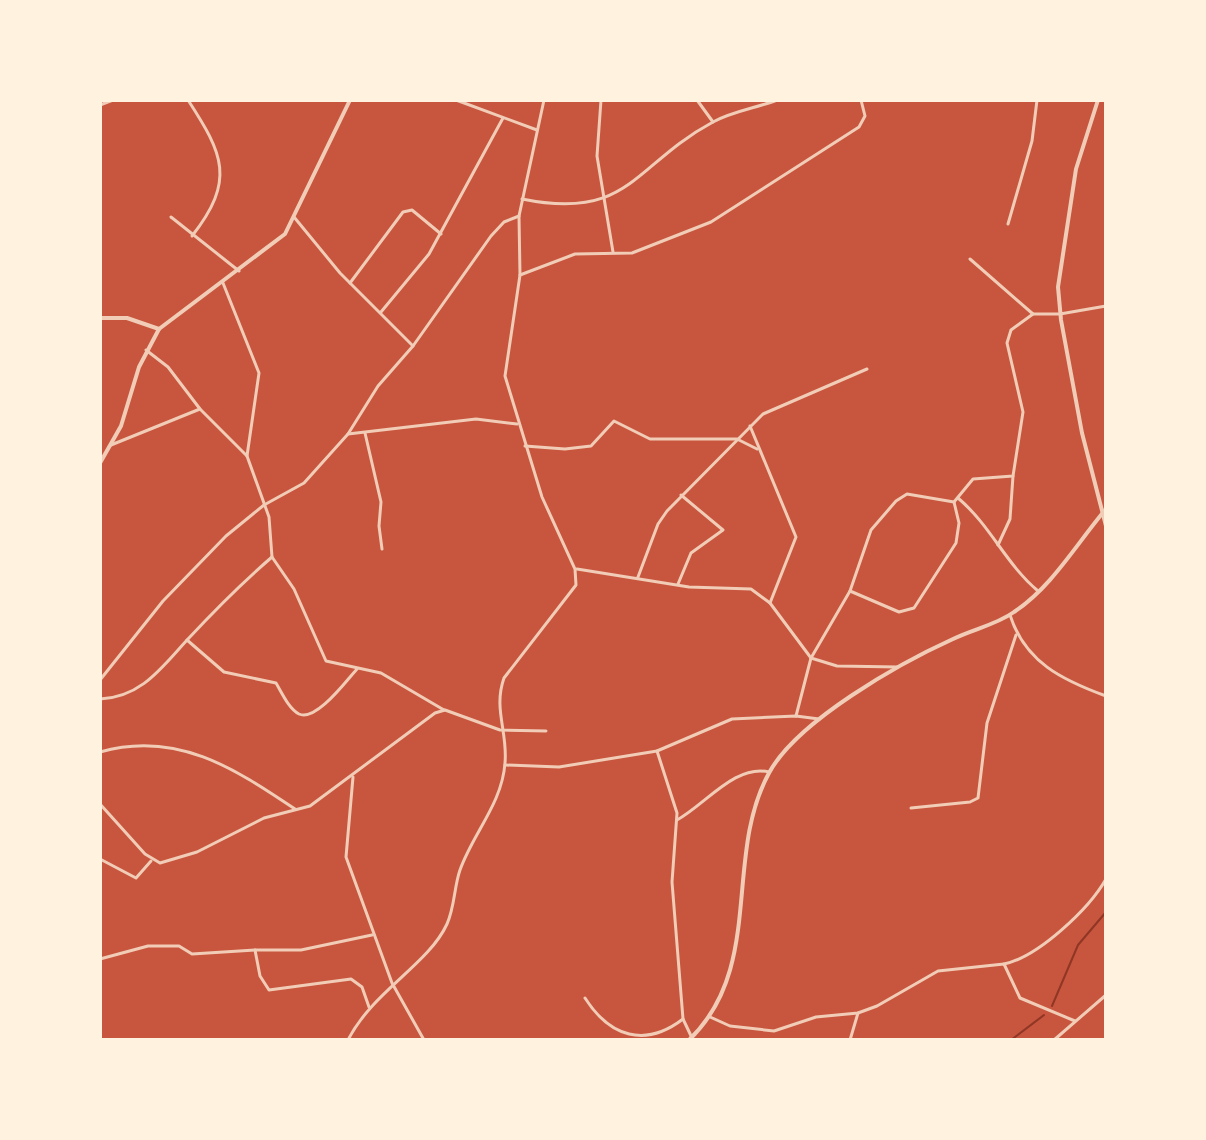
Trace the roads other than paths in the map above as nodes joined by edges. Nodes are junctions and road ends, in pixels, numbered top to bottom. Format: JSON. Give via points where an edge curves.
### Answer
{"nodes":[{"id":1,"x":113,"y":100,"type":"edge"},
{"id":2,"x":188,"y":100,"type":"edge"},
{"id":3,"x":350,"y":100,"type":"edge"},
{"id":4,"x":456,"y":100,"type":"edge"},
{"id":5,"x":544,"y":100,"type":"edge"},
{"id":6,"x":601,"y":100,"type":"edge"},
{"id":7,"x":697,"y":100,"type":"edge"},
{"id":8,"x":777,"y":100,"type":"edge"},
{"id":9,"x":861,"y":100,"type":"edge"},
{"id":10,"x":1037,"y":100,"type":"edge"},
{"id":11,"x":1098,"y":100,"type":"edge"},
{"id":12,"x":100,"y":105,"type":"edge"},
{"id":13,"x":503,"y":118,"type":"junction"},
{"id":14,"x":713,"y":122,"type":"junction"},
{"id":15,"x":537,"y":130,"type":"junction"},
{"id":16,"x":606,"y":198,"type":"junction"},
{"id":17,"x":522,"y":199,"type":"junction"},
{"id":18,"x":519,"y":216,"type":"junction"},
{"id":19,"x":171,"y":217,"type":"dead end"},
{"id":20,"x":294,"y":217,"type":"junction"},
{"id":21,"x":1008,"y":224,"type":"dead end"},
{"id":22,"x":442,"y":234,"type":"junction"},
{"id":23,"x":192,"y":236,"type":"junction"},
{"id":24,"x":613,"y":252,"type":"junction"},
{"id":25,"x":970,"y":259,"type":"dead end"},
{"id":26,"x":239,"y":271,"type":"junction"},
{"id":27,"x":520,"y":275,"type":"junction"},
{"id":28,"x":223,"y":283,"type":"junction"},
{"id":29,"x":350,"y":283,"type":"junction"},
{"id":30,"x":1106,"y":306,"type":"edge"},
{"id":31,"x":381,"y":312,"type":"junction"},
{"id":32,"x":1033,"y":314,"type":"junction"},
{"id":33,"x":1060,"y":314,"type":"junction"},
{"id":34,"x":100,"y":318,"type":"edge"},
{"id":35,"x":159,"y":329,"type":"junction"},
{"id":36,"x":413,"y":346,"type":"junction"},
{"id":37,"x":146,"y":350,"type":"junction"},
{"id":38,"x":867,"y":369,"type":"dead end"},
{"id":39,"x":200,"y":409,"type":"junction"},
{"id":40,"x":517,"y":424,"type":"junction"},
{"id":41,"x":750,"y":426,"type":"junction"},
{"id":42,"x":365,"y":433,"type":"junction"},
{"id":43,"x":348,"y":434,"type":"junction"},
{"id":44,"x":737,"y":439,"type":"junction"},
{"id":45,"x":111,"y":445,"type":"junction"},
{"id":46,"x":525,"y":446,"type":"junction"},
{"id":47,"x":757,"y":449,"type":"junction"},
{"id":48,"x":247,"y":456,"type":"junction"},
{"id":49,"x":100,"y":463,"type":"edge"},
{"id":50,"x":1013,"y":476,"type":"junction"},
{"id":51,"x":681,"y":495,"type":"junction"},
{"id":52,"x":958,"y":498,"type":"junction"},
{"id":53,"x":954,"y":502,"type":"junction"},
{"id":54,"x":264,"y":505,"type":"junction"},
{"id":55,"x":1106,"y":509,"type":"edge"},
{"id":56,"x":1101,"y":514,"type":"junction"},
{"id":57,"x":1106,"y":526,"type":"edge"},
{"id":58,"x":998,"y":546,"type":"junction"},
{"id":59,"x":382,"y":549,"type":"dead end"},
{"id":60,"x":272,"y":557,"type":"junction"},
{"id":61,"x":575,"y":569,"type":"junction"},
{"id":62,"x":638,"y":577,"type":"junction"},
{"id":63,"x":678,"y":585,"type":"junction"},
{"id":64,"x":850,"y":591,"type":"junction"},
{"id":65,"x":1038,"y":591,"type":"junction"},
{"id":66,"x":770,"y":603,"type":"junction"},
{"id":67,"x":1010,"y":615,"type":"junction"},
{"id":68,"x":1016,"y":635,"type":"junction"},
{"id":69,"x":187,"y":640,"type":"junction"},
{"id":70,"x":811,"y":658,"type":"junction"},
{"id":71,"x":902,"y":667,"type":"junction"},
{"id":72,"x":357,"y":669,"type":"junction"},
{"id":73,"x":100,"y":680,"type":"edge"},
{"id":74,"x":1106,"y":696,"type":"edge"},
{"id":75,"x":100,"y":699,"type":"edge"},
{"id":76,"x":445,"y":710,"type":"junction"},
{"id":77,"x":796,"y":716,"type":"junction"},
{"id":78,"x":819,"y":719,"type":"junction"},
{"id":79,"x":500,"y":730,"type":"junction"},
{"id":80,"x":546,"y":731,"type":"dead end"},
{"id":81,"x":657,"y":751,"type":"junction"},
{"id":82,"x":100,"y":752,"type":"edge"},
{"id":83,"x":505,"y":765,"type":"junction"},
{"id":84,"x":769,"y":772,"type":"junction"},
{"id":85,"x":353,"y":777,"type":"junction"},
{"id":86,"x":100,"y":804,"type":"edge"},
{"id":87,"x":911,"y":808,"type":"dead end"},
{"id":88,"x":296,"y":810,"type":"junction"},
{"id":89,"x":677,"y":820,"type":"junction"},
{"id":90,"x":100,"y":859,"type":"edge"},
{"id":91,"x":152,"y":860,"type":"junction"},
{"id":92,"x":1106,"y":879,"type":"edge"},
{"id":93,"x":372,"y":935,"type":"junction"},
{"id":94,"x":255,"y":950,"type":"junction"},
{"id":95,"x":100,"y":959,"type":"edge"},
{"id":96,"x":1004,"y":964,"type":"junction"},
{"id":97,"x":392,"y":983,"type":"junction"},
{"id":98,"x":1106,"y":995,"type":"edge"},
{"id":99,"x":585,"y":998,"type":"dead end"},
{"id":100,"x":369,"y":1007,"type":"junction"},
{"id":101,"x":858,"y":1013,"type":"junction"},
{"id":102,"x":709,"y":1016,"type":"junction"},
{"id":103,"x":683,"y":1019,"type":"junction"},
{"id":104,"x":1075,"y":1021,"type":"junction"},
{"id":105,"x":642,"y":1038,"type":"edge"},
{"id":106,"x":692,"y":1039,"type":"edge"},
{"id":107,"x":348,"y":1040,"type":"edge"},
{"id":108,"x":424,"y":1040,"type":"edge"},
{"id":109,"x":850,"y":1040,"type":"edge"},
{"id":110,"x":1054,"y":1040,"type":"edge"}],
"edges":[{"from":1,"to":12,"type":"street"},
{"from":2,"to":23,"type":"street","via":[[222,165],[210,207]]},
{"from":3,"to":20,"type":"street"},
{"from":4,"to":13,"type":"street"},
{"from":5,"to":15,"type":"street"},
{"from":6,"to":16,"type":"street","via":[[596,147]]},
{"from":7,"to":14,"type":"street"},
{"from":8,"to":14,"type":"street"},
{"from":9,"to":24,"type":"street","via":[[865,116],[859,127],[737,207],[652,247]]},
{"from":10,"to":21,"type":"street","via":[[1032,141]]},
{"from":11,"to":33,"type":"street","via":[[1076,169],[1060,265]]},
{"from":13,"to":15,"type":"street"},
{"from":13,"to":22,"type":"street"},
{"from":14,"to":16,"type":"street"},
{"from":15,"to":17,"type":"street"},
{"from":16,"to":17,"type":"street","via":[[561,207]]},
{"from":16,"to":24,"type":"street"},
{"from":17,"to":18,"type":"street"},
{"from":18,"to":27,"type":"street"},
{"from":18,"to":36,"type":"street","via":[[491,236]]},
{"from":19,"to":23,"type":"street"},
{"from":20,"to":26,"type":"street","via":[[285,234]]},
{"from":20,"to":29,"type":"street"},
{"from":22,"to":29,"type":"street","via":[[412,210],[403,212]]},
{"from":22,"to":31,"type":"street"},
{"from":23,"to":26,"type":"street"},
{"from":24,"to":27,"type":"street","via":[[575,254]]},
{"from":25,"to":32,"type":"street"},
{"from":26,"to":28,"type":"street"},
{"from":27,"to":40,"type":"street","via":[[505,376]]},
{"from":28,"to":35,"type":"street"},
{"from":28,"to":48,"type":"street","via":[[259,373]]},
{"from":29,"to":31,"type":"street"},
{"from":30,"to":33,"type":"street"},
{"from":31,"to":36,"type":"street"},
{"from":32,"to":33,"type":"street"},
{"from":32,"to":50,"type":"street","via":[[1016,323],[1007,343],[1023,412]]},
{"from":33,"to":56,"type":"street"},
{"from":34,"to":35,"type":"street","via":[[127,318]]},
{"from":35,"to":37,"type":"street"},
{"from":36,"to":43,"type":"street","via":[[378,386]]},
{"from":37,"to":39,"type":"street","via":[[168,367]]},
{"from":37,"to":45,"type":"street"},
{"from":38,"to":41,"type":"street","via":[[763,414]]},
{"from":39,"to":45,"type":"street"},
{"from":39,"to":48,"type":"street"},
{"from":40,"to":42,"type":"street","via":[[476,419]]},
{"from":40,"to":46,"type":"street"},
{"from":41,"to":44,"type":"street"},
{"from":41,"to":47,"type":"street"},
{"from":42,"to":43,"type":"street"},
{"from":42,"to":59,"type":"street","via":[[381,502]]},
{"from":43,"to":54,"type":"street","via":[[304,483]]},
{"from":44,"to":46,"type":"street","via":[[650,439],[614,421],[591,446]]},
{"from":44,"to":47,"type":"street"},
{"from":44,"to":51,"type":"street"},
{"from":45,"to":49,"type":"street"},
{"from":46,"to":61,"type":"street"},
{"from":47,"to":66,"type":"street","via":[[796,537]]},
{"from":48,"to":54,"type":"street"},
{"from":50,"to":52,"type":"street","via":[[977,477]]},
{"from":50,"to":58,"type":"street","via":[[1010,519]]},
{"from":51,"to":62,"type":"street","via":[[658,524]]},
{"from":51,"to":63,"type":"street","via":[[723,530],[693,550]]},
{"from":52,"to":53,"type":"street"},
{"from":52,"to":58,"type":"street"},
{"from":53,"to":64,"type":"street","via":[[914,493],[896,501],[871,530]]},
{"from":53,"to":64,"type":"street","via":[[956,543],[914,608],[899,612]]},
{"from":54,"to":60,"type":"street"},
{"from":54,"to":73,"type":"street","via":[[177,585]]},
{"from":55,"to":56,"type":"street"},
{"from":56,"to":57,"type":"street"},
{"from":56,"to":65,"type":"street"},
{"from":58,"to":65,"type":"street"},
{"from":60,"to":69,"type":"street"},
{"from":60,"to":72,"type":"street","via":[[294,589],[326,661]]},
{"from":61,"to":62,"type":"street"},
{"from":61,"to":79,"type":"street","via":[[570,596],[504,678],[498,695]]},
{"from":62,"to":63,"type":"street"},
{"from":63,"to":66,"type":"street","via":[[745,588]]},
{"from":64,"to":70,"type":"street"},
{"from":65,"to":67,"type":"street"},
{"from":66,"to":70,"type":"street"},
{"from":67,"to":68,"type":"street"},
{"from":67,"to":71,"type":"street"},
{"from":68,"to":74,"type":"street","via":[[1041,665]]},
{"from":68,"to":87,"type":"street","via":[[987,723],[978,798]]},
{"from":69,"to":72,"type":"street","via":[[224,672],[276,683],[301,716],[323,706]]},
{"from":69,"to":75,"type":"street","via":[[136,690]]},
{"from":70,"to":71,"type":"street","via":[[837,666]]},
{"from":70,"to":77,"type":"street"},
{"from":71,"to":78,"type":"street"},
{"from":72,"to":76,"type":"street","via":[[381,673]]},
{"from":76,"to":79,"type":"street"},
{"from":76,"to":85,"type":"street","via":[[420,721]]},
{"from":77,"to":78,"type":"street"},
{"from":77,"to":81,"type":"street","via":[[732,719]]},
{"from":78,"to":84,"type":"street"},
{"from":79,"to":80,"type":"street"},
{"from":79,"to":83,"type":"street"},
{"from":81,"to":83,"type":"street","via":[[551,768]]},
{"from":81,"to":89,"type":"street"},
{"from":82,"to":88,"type":"street","via":[[147,743],[178,749],[243,774]]},
{"from":83,"to":97,"type":"street","via":[[493,805],[461,867],[445,928]]},
{"from":84,"to":89,"type":"street","via":[[741,776]]},
{"from":84,"to":102,"type":"street","via":[[753,819],[733,965]]},
{"from":85,"to":88,"type":"street"},
{"from":85,"to":93,"type":"street","via":[[346,857]]},
{"from":86,"to":91,"type":"street"},
{"from":88,"to":91,"type":"street","via":[[264,818],[197,852],[160,863]]},
{"from":89,"to":103,"type":"street","via":[[672,882]]},
{"from":90,"to":91,"type":"street","via":[[136,878]]},
{"from":92,"to":96,"type":"street","via":[[1073,920],[1021,959]]},
{"from":93,"to":94,"type":"street","via":[[301,950]]},
{"from":93,"to":97,"type":"street"},
{"from":94,"to":95,"type":"street","via":[[192,954],[179,946],[148,946]]},
{"from":94,"to":100,"type":"street","via":[[269,990],[351,979],[362,987]]},
{"from":96,"to":101,"type":"street","via":[[938,971]]},
{"from":96,"to":104,"type":"street","via":[[1020,998]]},
{"from":97,"to":100,"type":"street"},
{"from":97,"to":108,"type":"street"},
{"from":98,"to":104,"type":"street"},
{"from":99,"to":105,"type":"street","via":[[600,1020]]},
{"from":100,"to":107,"type":"street"},
{"from":101,"to":102,"type":"street","via":[[816,1017],[774,1031],[730,1026]]},
{"from":101,"to":109,"type":"street"},
{"from":102,"to":106,"type":"street"},
{"from":103,"to":105,"type":"street","via":[[660,1035]]},
{"from":103,"to":106,"type":"street"},
{"from":104,"to":110,"type":"street"}]}
